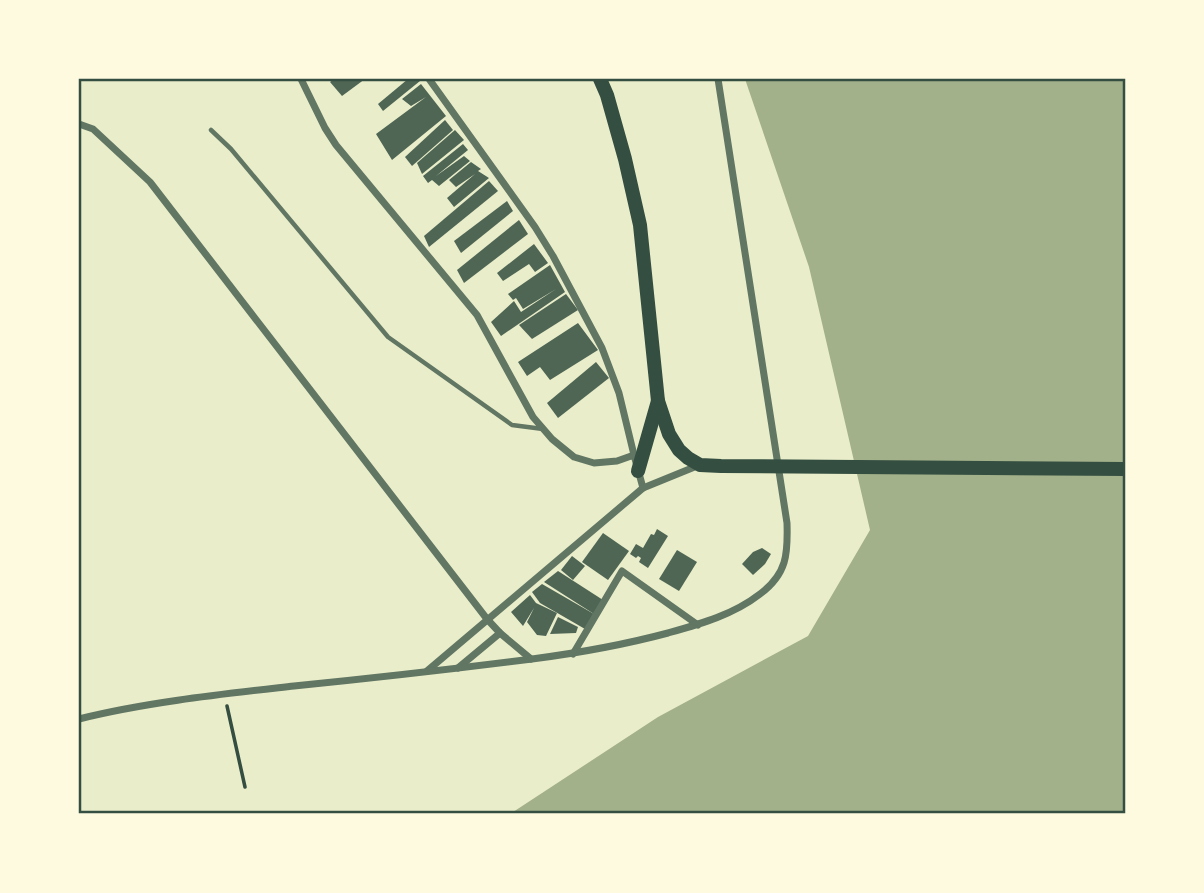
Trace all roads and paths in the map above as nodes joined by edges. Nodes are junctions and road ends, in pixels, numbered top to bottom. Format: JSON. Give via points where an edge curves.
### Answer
{"nodes":[{"id":1,"x":301,"y":79,"type":"edge"},
{"id":2,"x":429,"y":79,"type":"edge"},
{"id":3,"x":600,"y":79,"type":"edge"},
{"id":4,"x":718,"y":79,"type":"edge"},
{"id":5,"x":79,"y":124,"type":"edge"},
{"id":6,"x":211,"y":130,"type":"dead end"},
{"id":7,"x":658,"y":401,"type":"junction"},
{"id":8,"x":544,"y":429,"type":"junction"},
{"id":9,"x":635,"y":455,"type":"junction"},
{"id":10,"x":700,"y":465,"type":"junction"},
{"id":11,"x":1125,"y":469,"type":"edge"},
{"id":12,"x":638,"y":471,"type":"junction"},
{"id":13,"x":643,"y":488,"type":"junction"},
{"id":14,"x":487,"y":619,"type":"junction"},
{"id":15,"x":698,"y":625,"type":"junction"},
{"id":16,"x":500,"y":633,"type":"junction"},
{"id":17,"x":573,"y":654,"type":"junction"},
{"id":18,"x":531,"y":659,"type":"junction"},
{"id":19,"x":457,"y":669,"type":"junction"},
{"id":20,"x":427,"y":671,"type":"junction"},
{"id":21,"x":224,"y":694,"type":"junction"},
{"id":22,"x":79,"y":719,"type":"edge"},
{"id":23,"x":245,"y":787,"type":"dead end"}],
"edges":[{"from":1,"to":8,"type":"street","via":[[337,145],[477,315]]},
{"from":2,"to":9,"type":"street","via":[[553,256],[602,348]]},
{"from":3,"to":7,"type":"main road","via":[[625,159],[639,225]]},
{"from":4,"to":15,"type":"street","via":[[788,551],[780,573],[762,593]]},
{"from":5,"to":14,"type":"street","via":[[93,129],[150,182]]},
{"from":6,"to":8,"type":"lane","via":[[388,337],[512,425]]},
{"from":7,"to":10,"type":"main road","via":[[679,450]]},
{"from":7,"to":12,"type":"main road"},
{"from":8,"to":9,"type":"street","via":[[574,457],[594,463]]},
{"from":9,"to":12,"type":"street"},
{"from":10,"to":11,"type":"main road"},
{"from":10,"to":13,"type":"street"},
{"from":12,"to":13,"type":"street"},
{"from":13,"to":14,"type":"street"},
{"from":14,"to":16,"type":"street"},
{"from":14,"to":20,"type":"street"},
{"from":15,"to":17,"type":"street"},
{"from":15,"to":17,"type":"street","via":[[622,571]]},
{"from":16,"to":18,"type":"street"},
{"from":16,"to":19,"type":"street"},
{"from":17,"to":18,"type":"street"},
{"from":18,"to":19,"type":"street"},
{"from":19,"to":20,"type":"street"},
{"from":20,"to":21,"type":"street"},
{"from":21,"to":22,"type":"street"},
{"from":21,"to":23,"type":"path"}]}
